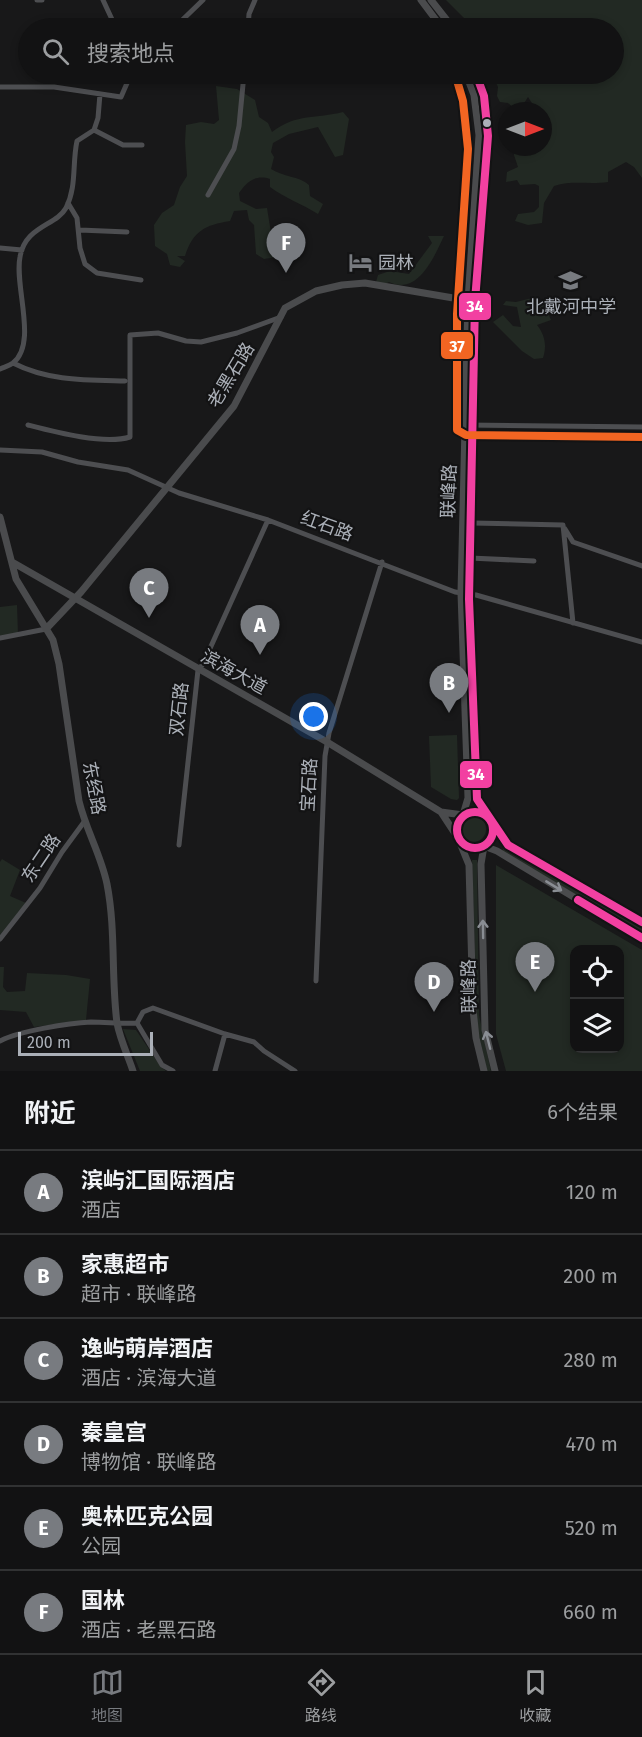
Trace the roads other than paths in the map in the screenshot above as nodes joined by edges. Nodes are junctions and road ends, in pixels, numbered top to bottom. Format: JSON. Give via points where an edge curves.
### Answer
{"nodes":[{"id":1,"x":103,"y":0,"type":"edge"},
{"id":2,"x":203,"y":0,"type":"edge"},
{"id":3,"x":255,"y":0,"type":"edge"},
{"id":4,"x":421,"y":0,"type":"edge"},
{"id":5,"x":431,"y":0,"type":"edge"},
{"id":6,"x":111,"y":18,"type":"edge"},
{"id":7,"x":184,"y":18,"type":"edge"},
{"id":8,"x":249,"y":18,"type":"edge"},
{"id":9,"x":434,"y":18,"type":"edge"},
{"id":10,"x":445,"y":18,"type":"edge"},
{"id":11,"x":127,"y":84,"type":"edge"},
{"id":12,"x":243,"y":84,"type":"edge"},
{"id":13,"x":470,"y":84,"type":"edge"},
{"id":14,"x":480,"y":84,"type":"edge"},
{"id":15,"x":0,"y":87,"type":"edge"},
{"id":16,"x":100,"y":94,"type":"junction"},
{"id":17,"x":94,"y":130,"type":"junction"},
{"id":18,"x":142,"y":145,"type":"dead end"},
{"id":19,"x":208,"y":195,"type":"dead end"},
{"id":20,"x":68,"y":203,"type":"junction"},
{"id":21,"x":80,"y":230,"type":"junction"},
{"id":22,"x":128,"y":232,"type":"dead end"},
{"id":23,"x":0,"y":248,"type":"edge"},
{"id":24,"x":22,"y":250,"type":"junction"},
{"id":25,"x":141,"y":280,"type":"dead end"},
{"id":26,"x":471,"y":301,"type":"junction"},
{"id":27,"x":281,"y":317,"type":"junction"},
{"id":28,"x":13,"y":363,"type":"junction"},
{"id":29,"x":0,"y":369,"type":"edge"},
{"id":30,"x":125,"y":381,"type":"dead end"},
{"id":31,"x":28,"y":425,"type":"dead end"},
{"id":32,"x":470,"y":425,"type":"junction"},
{"id":33,"x":642,"y":427,"type":"edge"},
{"id":34,"x":0,"y":450,"type":"edge"},
{"id":35,"x":165,"y":487,"type":"junction"},
{"id":36,"x":0,"y":518,"type":"edge"},
{"id":37,"x":268,"y":520,"type":"junction"},
{"id":38,"x":472,"y":523,"type":"junction"},
{"id":39,"x":563,"y":525,"type":"junction"},
{"id":40,"x":470,"y":558,"type":"junction"},
{"id":41,"x":534,"y":561,"type":"dead end"},
{"id":42,"x":12,"y":562,"type":"junction"},
{"id":43,"x":382,"y":562,"type":"junction"},
{"id":44,"x":642,"y":566,"type":"edge"},
{"id":45,"x":461,"y":593,"type":"junction"},
{"id":46,"x":470,"y":594,"type":"junction"},
{"id":47,"x":75,"y":599,"type":"junction"},
{"id":48,"x":573,"y":623,"type":"junction"},
{"id":49,"x":46,"y":629,"type":"junction"},
{"id":50,"x":0,"y":638,"type":"edge"},
{"id":51,"x":642,"y":642,"type":"edge"},
{"id":52,"x":198,"y":670,"type":"junction"},
{"id":53,"x":327,"y":742,"type":"junction"},
{"id":54,"x":441,"y":812,"type":"junction"},
{"id":55,"x":463,"y":815,"type":"junction"},
{"id":56,"x":490,"y":819,"type":"junction"},
{"id":57,"x":84,"y":822,"type":"junction"},
{"id":58,"x":458,"y":838,"type":"junction"},
{"id":59,"x":179,"y":845,"type":"dead end"},
{"id":60,"x":484,"y":846,"type":"junction"},
{"id":61,"x":642,"y":922,"type":"edge"},
{"id":62,"x":642,"y":938,"type":"edge"},
{"id":63,"x":0,"y":939,"type":"edge"},
{"id":64,"x":316,"y":981,"type":"dead end"},
{"id":65,"x":137,"y":1023,"type":"junction"},
{"id":66,"x":117,"y":1024,"type":"junction"},
{"id":67,"x":225,"y":1034,"type":"junction"},
{"id":68,"x":0,"y":1041,"type":"edge"},
{"id":69,"x":133,"y":1071,"type":"edge"},
{"id":70,"x":173,"y":1071,"type":"edge"},
{"id":71,"x":215,"y":1071,"type":"edge"},
{"id":72,"x":295,"y":1071,"type":"edge"},
{"id":73,"x":484,"y":1071,"type":"edge"},
{"id":74,"x":495,"y":1071,"type":"edge"}],
"edges":[{"from":1,"to":6,"type":"street"},
{"from":2,"to":7,"type":"street"},
{"from":3,"to":8,"type":"street"},
{"from":4,"to":9,"type":"main road"},
{"from":5,"to":10,"type":"main road"},
{"from":11,"to":16,"type":"street","via":[[121,97]]},
{"from":12,"to":19,"type":"street","via":[[234,149]]},
{"from":13,"to":26,"type":"main road","name":"联峰路","via":[[479,135]]},
{"from":14,"to":26,"type":"main road","name":"联峰路","via":[[488,135]]},
{"from":15,"to":16,"type":"street","via":[[54,87]]},
{"from":16,"to":17,"type":"street"},
{"from":17,"to":18,"type":"street","via":[[123,145]]},
{"from":17,"to":20,"type":"street","via":[[77,141]]},
{"from":20,"to":21,"type":"street"},
{"from":20,"to":24,"type":"street","via":[[64,211],[32,234]]},
{"from":21,"to":22,"type":"street"},
{"from":21,"to":25,"type":"street","via":[[80,248],[91,269]]},
{"from":23,"to":24,"type":"street"},
{"from":24,"to":28,"type":"street","via":[[19,281],[26,340]]},
{"from":26,"to":27,"type":"main road","name":"老黑石路","via":[[365,283],[316,291],[285,308]]},
{"from":26,"to":32,"type":"main road","name":"联峰路"},
{"from":27,"to":31,"type":"street","via":[[201,342],[158,333],[130,335],[130,437],[122,440],[70,435]]},
{"from":27,"to":35,"type":"main road","name":"老黑石路","via":[[234,406]]},
{"from":28,"to":29,"type":"street"},
{"from":28,"to":30,"type":"street","via":[[40,374],[69,379]]},
{"from":32,"to":33,"type":"street"},
{"from":32,"to":38,"type":"main road","name":"联峰路"},
{"from":32,"to":45,"type":"main road","name":"联峰路"},
{"from":34,"to":35,"type":"street","name":"红石路","via":[[42,452],[128,470]]},
{"from":35,"to":37,"type":"street","name":"红石路"},
{"from":35,"to":47,"type":"main road","name":"老黑石路"},
{"from":36,"to":42,"type":"main road","name":"东经路"},
{"from":37,"to":43,"type":"street","name":"红石路"},
{"from":37,"to":52,"type":"street","name":"双石路"},
{"from":38,"to":39,"type":"street"},
{"from":38,"to":40,"type":"main road","name":"联峰路"},
{"from":39,"to":44,"type":"street","via":[[573,542]]},
{"from":39,"to":48,"type":"street"},
{"from":40,"to":41,"type":"street"},
{"from":40,"to":46,"type":"main road","name":"联峰路"},
{"from":42,"to":47,"type":"main road","name":"滨海大道"},
{"from":42,"to":49,"type":"main road","name":"东经路","via":[[16,579]]},
{"from":43,"to":45,"type":"street","name":"红石路"},
{"from":43,"to":53,"type":"street","name":"宝石路"},
{"from":45,"to":46,"type":"street","name":"红石路"},
{"from":45,"to":55,"type":"main road","name":"联峰路","via":[[468,798]]},
{"from":46,"to":48,"type":"street","name":"红石路"},
{"from":46,"to":56,"type":"main road","name":"联峰路","via":[[477,799]]},
{"from":47,"to":49,"type":"main road","name":"老黑石路"},
{"from":47,"to":52,"type":"main road","name":"滨海大道"},
{"from":48,"to":51,"type":"street","name":"红石路"},
{"from":49,"to":50,"type":"street"},
{"from":49,"to":57,"type":"main road","name":"东经路","via":[[59,664]]},
{"from":52,"to":53,"type":"main road","name":"滨海大道"},
{"from":52,"to":59,"type":"street","name":"双石路"},
{"from":53,"to":54,"type":"main road","name":"滨海大道"},
{"from":53,"to":64,"type":"street","name":"宝石路"},
{"from":54,"to":55,"type":"main road"},
{"from":54,"to":58,"type":"main road"},
{"from":55,"to":56,"type":"main road","via":[[474,811]]},
{"from":55,"to":58,"type":"main road","via":[[456,826]]},
{"from":56,"to":60,"type":"main road","via":[[492,836]]},
{"from":56,"to":61,"type":"main road","via":[[507,845]]},
{"from":57,"to":63,"type":"street","name":"东二路"},
{"from":57,"to":66,"type":"main road","name":"东经路","via":[[99,856],[111,907]]},
{"from":58,"to":60,"type":"main road","via":[[472,848]]},
{"from":58,"to":73,"type":"main road","name":"联峰路","via":[[470,865],[473,1010]]},
{"from":60,"to":62,"type":"main road","one_way":true},
{"from":74,"to":60,"type":"main road","name":"联峰路","one_way":true,"via":[[485,1030],[481,864]]},
{"from":65,"to":66,"type":"street"},
{"from":65,"to":67,"type":"street","via":[[143,1012],[153,1008]]},
{"from":65,"to":70,"type":"street","via":[[162,1065]]},
{"from":66,"to":68,"type":"street","via":[[90,1022],[17,1033]]},
{"from":66,"to":69,"type":"main road","name":"东经路"},
{"from":67,"to":71,"type":"street"},
{"from":67,"to":72,"type":"street","via":[[254,1042]]}]}
